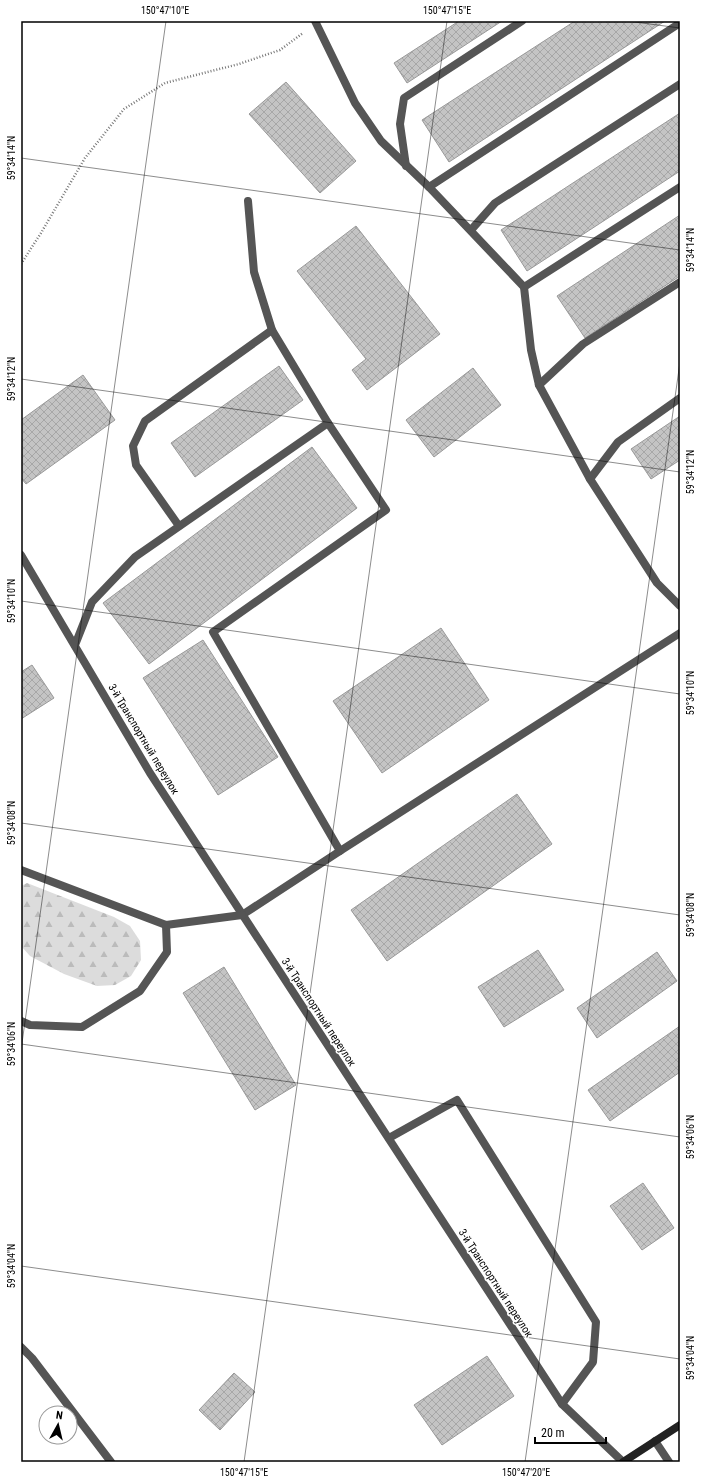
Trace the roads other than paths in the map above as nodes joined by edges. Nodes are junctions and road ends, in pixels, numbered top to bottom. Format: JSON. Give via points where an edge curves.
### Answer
{"nodes":[{"id":1,"x":522,"y":21,"type":"edge"},
{"id":2,"x":315,"y":22,"type":"edge"},
{"id":3,"x":680,"y":23,"type":"edge"},
{"id":4,"x":680,"y":84,"type":"edge"},
{"id":5,"x":406,"y":166,"type":"junction"},
{"id":6,"x":680,"y":186,"type":"edge"},
{"id":7,"x":429,"y":187,"type":"junction"},
{"id":8,"x":248,"y":201,"type":"dead end"},
{"id":9,"x":471,"y":230,"type":"junction"},
{"id":10,"x":680,"y":282,"type":"edge"},
{"id":11,"x":524,"y":287,"type":"junction"},
{"id":12,"x":272,"y":330,"type":"junction"},
{"id":13,"x":538,"y":385,"type":"junction"},
{"id":14,"x":680,"y":398,"type":"edge"},
{"id":15,"x":328,"y":423,"type":"junction"},
{"id":16,"x":590,"y":479,"type":"junction"},
{"id":17,"x":179,"y":526,"type":"junction"},
{"id":18,"x":21,"y":555,"type":"edge"},
{"id":19,"x":680,"y":606,"type":"edge"},
{"id":20,"x":680,"y":633,"type":"edge"},
{"id":21,"x":75,"y":645,"type":"junction"},
{"id":22,"x":340,"y":851,"type":"junction"},
{"id":23,"x":21,"y":870,"type":"edge"},
{"id":24,"x":242,"y":915,"type":"junction"},
{"id":25,"x":166,"y":925,"type":"junction"},
{"id":26,"x":21,"y":1021,"type":"edge"},
{"id":27,"x":388,"y":1138,"type":"junction"},
{"id":28,"x":21,"y":1347,"type":"edge"},
{"id":29,"x":562,"y":1404,"type":"junction"},
{"id":30,"x":680,"y":1425,"type":"edge"},
{"id":31,"x":655,"y":1441,"type":"junction"},
{"id":32,"x":111,"y":1462,"type":"edge"},
{"id":33,"x":623,"y":1462,"type":"edge"},
{"id":34,"x":669,"y":1462,"type":"edge"}],
"edges":[{"from":1,"to":5,"type":"street","via":[[404,98],[400,124]]},
{"from":2,"to":5,"type":"street","via":[[355,103],[381,141]]},
{"from":3,"to":7,"type":"street"},
{"from":4,"to":9,"type":"street","via":[[495,203]]},
{"from":5,"to":7,"type":"street"},
{"from":6,"to":11,"type":"street"},
{"from":7,"to":9,"type":"street"},
{"from":8,"to":12,"type":"street","via":[[254,272]]},
{"from":9,"to":11,"type":"street"},
{"from":10,"to":13,"type":"street","via":[[583,344]]},
{"from":11,"to":13,"type":"street"},
{"from":12,"to":15,"type":"street"},
{"from":12,"to":17,"type":"street","via":[[145,421],[133,446],[136,465]]},
{"from":13,"to":16,"type":"street"},
{"from":14,"to":16,"type":"street","via":[[618,442]]},
{"from":15,"to":17,"type":"street"},
{"from":15,"to":22,"type":"street","via":[[386,510],[213,632]]},
{"from":16,"to":19,"type":"street","via":[[657,583]]},
{"from":17,"to":21,"type":"street","via":[[135,557],[92,602]]},
{"from":18,"to":21,"type":"street","name":"3-й Транспортный переулок"},
{"from":20,"to":22,"type":"street"},
{"from":21,"to":24,"type":"street","name":"3-й Транспортный переулок","via":[[150,773]]},
{"from":22,"to":24,"type":"street"},
{"from":23,"to":25,"type":"street"},
{"from":24,"to":25,"type":"street"},
{"from":24,"to":27,"type":"street","name":"3-й Транспортный переулок"},
{"from":25,"to":26,"type":"street","via":[[167,952],[140,991],[82,1028],[30,1025]]},
{"from":27,"to":29,"type":"street","name":"3-й Транспортный переулок"},
{"from":27,"to":29,"type":"street","via":[[457,1100],[596,1322],[592,1362]]},
{"from":28,"to":32,"type":"street"},
{"from":29,"to":33,"type":"street","name":"3-й Транспортный переулок"},
{"from":30,"to":31,"type":"main road"},
{"from":31,"to":33,"type":"main road"},
{"from":31,"to":34,"type":"street"}]}
